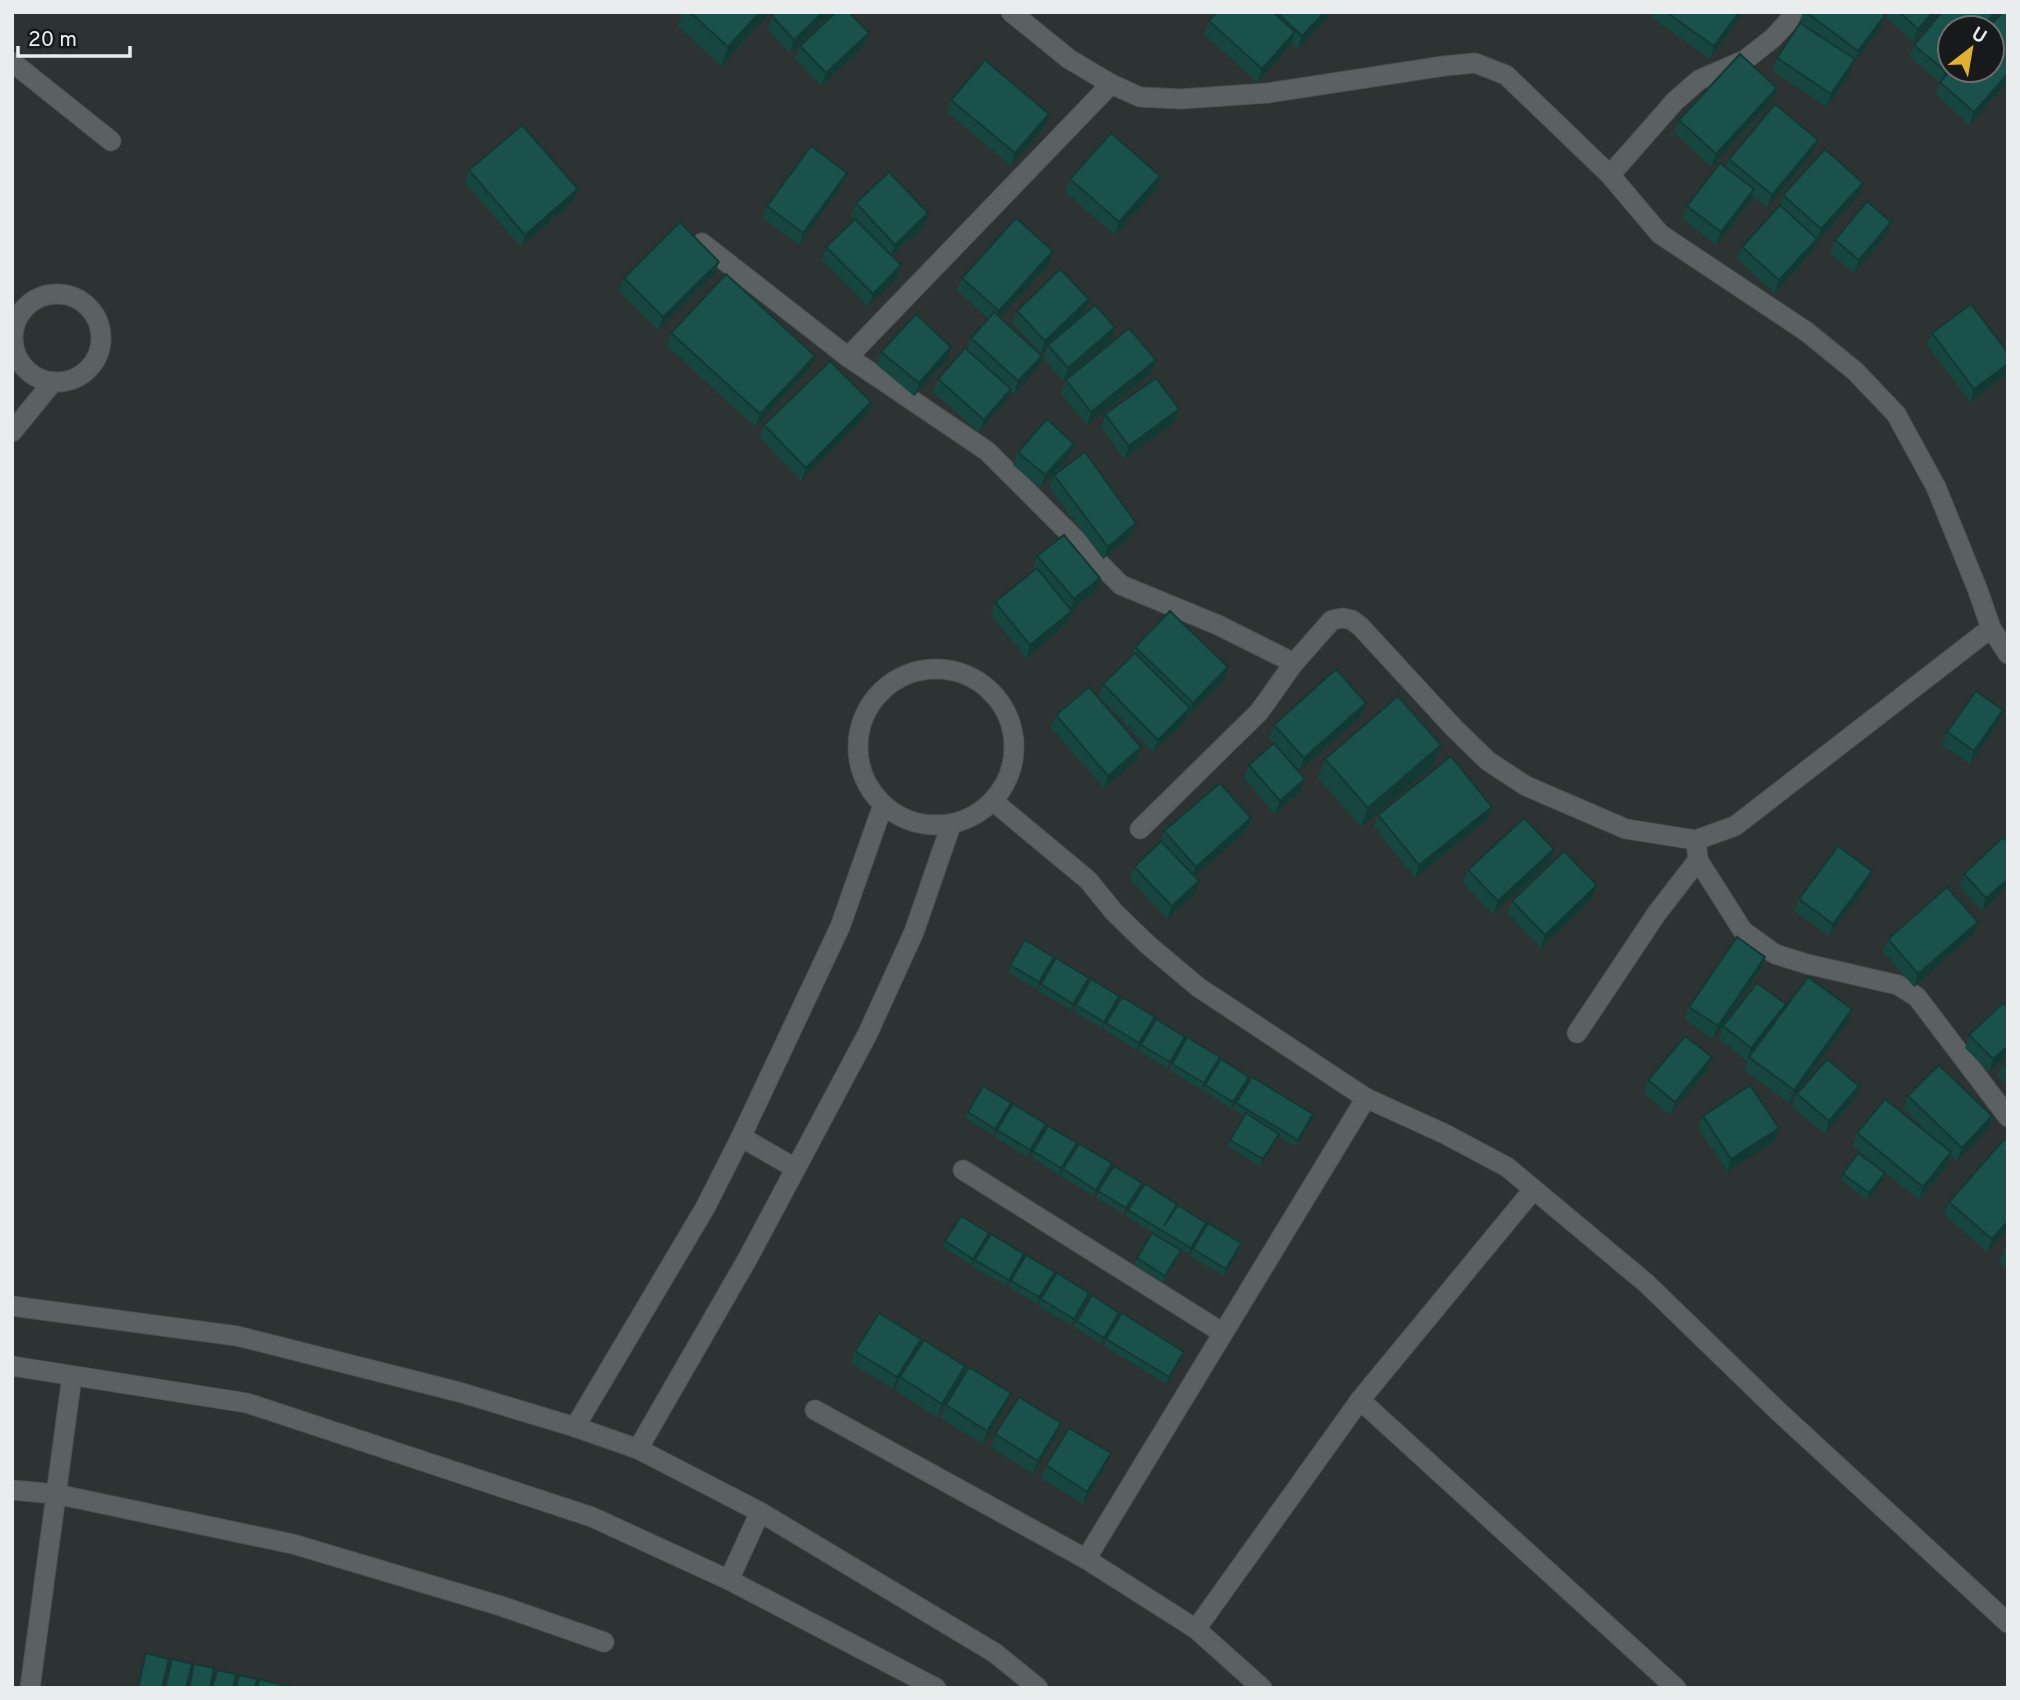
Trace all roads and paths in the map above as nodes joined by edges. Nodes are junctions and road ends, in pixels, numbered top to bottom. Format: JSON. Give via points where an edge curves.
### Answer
{"nodes":[{"id":1,"x":1012,"y":12,"type":"edge"},
{"id":2,"x":1797,"y":12,"type":"edge"},
{"id":3,"x":12,"y":62,"type":"edge"},
{"id":4,"x":1111,"y":84,"type":"junction"},
{"id":5,"x":111,"y":141,"type":"dead end"},
{"id":6,"x":1610,"y":176,"type":"junction"},
{"id":7,"x":702,"y":243,"type":"edge"},
{"id":8,"x":17,"y":308,"type":"edge"},
{"id":9,"x":848,"y":356,"type":"junction"},
{"id":10,"x":14,"y":358,"type":"edge"},
{"id":11,"x":52,"y":383,"type":"junction"},
{"id":12,"x":12,"y":432,"type":"edge"},
{"id":13,"x":1991,"y":628,"type":"junction"},
{"id":14,"x":2008,"y":654,"type":"edge"},
{"id":15,"x":1294,"y":663,"type":"junction"},
{"id":16,"x":994,"y":802,"type":"junction"},
{"id":17,"x":883,"y":805,"type":"junction"},
{"id":18,"x":951,"y":825,"type":"junction"},
{"id":19,"x":1139,"y":829,"type":"dead end"},
{"id":20,"x":1696,"y":840,"type":"junction"},
{"id":21,"x":1698,"y":860,"type":"junction"},
{"id":22,"x":1577,"y":1033,"type":"dead end"},
{"id":23,"x":1366,"y":1098,"type":"junction"},
{"id":24,"x":2008,"y":1117,"type":"edge"},
{"id":25,"x":741,"y":1137,"type":"junction"},
{"id":26,"x":795,"y":1168,"type":"junction"},
{"id":27,"x":963,"y":1170,"type":"dead end"},
{"id":28,"x":1533,"y":1190,"type":"junction"},
{"id":29,"x":12,"y":1306,"type":"edge"},
{"id":30,"x":1223,"y":1333,"type":"junction"},
{"id":31,"x":12,"y":1366,"type":"edge"},
{"id":32,"x":72,"y":1376,"type":"junction"},
{"id":33,"x":1360,"y":1400,"type":"junction"},
{"id":34,"x":816,"y":1410,"type":"dead end"},
{"id":35,"x":575,"y":1427,"type":"junction"},
{"id":36,"x":638,"y":1449,"type":"junction"},
{"id":37,"x":12,"y":1489,"type":"edge"},
{"id":38,"x":56,"y":1494,"type":"junction"},
{"id":39,"x":760,"y":1512,"type":"junction"},
{"id":40,"x":1086,"y":1559,"type":"junction"},
{"id":41,"x":729,"y":1580,"type":"junction"},
{"id":42,"x":2008,"y":1623,"type":"edge"},
{"id":43,"x":1196,"y":1629,"type":"junction"},
{"id":44,"x":604,"y":1642,"type":"dead end"},
{"id":45,"x":30,"y":1688,"type":"edge"},
{"id":46,"x":936,"y":1688,"type":"edge"},
{"id":47,"x":1038,"y":1688,"type":"edge"},
{"id":48,"x":1262,"y":1688,"type":"edge"},
{"id":49,"x":1676,"y":1688,"type":"edge"}],
"edges":[{"from":1,"to":4,"type":"street","via":[[1069,59]]},
{"from":2,"to":6,"type":"street","via":[[1745,60],[1699,80],[1675,101]]},
{"from":3,"to":5,"type":"street"},
{"from":4,"to":6,"type":"street","via":[[1140,97],[1181,99],[1268,93],[1475,64],[1506,75]]},
{"from":4,"to":9,"type":"street"},
{"from":6,"to":13,"type":"street","via":[[1660,234],[1807,332],[1855,371],[1896,414],[1936,487]]},
{"from":7,"to":9,"type":"street"},
{"from":8,"to":10,"type":"street"},
{"from":8,"to":11,"type":"street","via":[[47,295],[62,294],[90,307],[98,320],[102,336],[93,365],[82,376]]},
{"from":9,"to":15,"type":"street","via":[[987,451],[1121,585]]},
{"from":10,"to":11,"type":"street","via":[[37,378]]},
{"from":11,"to":12,"type":"street"},
{"from":13,"to":14,"type":"street"},
{"from":13,"to":20,"type":"street","via":[[1735,826]]},
{"from":15,"to":19,"type":"street","via":[[1259,712]]},
{"from":15,"to":20,"type":"street","via":[[1332,620],[1352,620],[1454,728],[1489,761],[1526,786],[1626,829]]},
{"from":16,"to":17,"type":"street","via":[[1014,758],[1014,733],[990,690],[970,676],[946,669],[921,670],[898,678],[878,694],[864,714],[858,738],[859,763],[867,786]]},
{"from":16,"to":18,"type":"street","via":[[974,817]]},
{"from":16,"to":23,"type":"street","via":[[1088,880],[1114,912],[1198,987]]},
{"from":17,"to":18,"type":"street","via":[[915,823]]},
{"from":17,"to":25,"type":"street","via":[[839,927]]},
{"from":18,"to":26,"type":"street","via":[[914,932],[867,1035]]},
{"from":20,"to":21,"type":"street"},
{"from":21,"to":22,"type":"street"},
{"from":21,"to":24,"type":"street","via":[[1743,931],[1775,954],[1898,985],[1917,997]]},
{"from":23,"to":28,"type":"street","via":[[1507,1167]]},
{"from":23,"to":30,"type":"street"},
{"from":25,"to":26,"type":"street"},
{"from":25,"to":35,"type":"street","via":[[705,1208]]},
{"from":26,"to":36,"type":"street"},
{"from":27,"to":30,"type":"street"},
{"from":28,"to":33,"type":"street"},
{"from":28,"to":42,"type":"street","via":[[1646,1283]]},
{"from":29,"to":35,"type":"street","via":[[237,1336],[459,1392]]},
{"from":30,"to":40,"type":"street"},
{"from":31,"to":32,"type":"street"},
{"from":32,"to":38,"type":"street"},
{"from":32,"to":41,"type":"street","via":[[247,1403],[592,1517]]},
{"from":33,"to":43,"type":"street"},
{"from":33,"to":49,"type":"street"},
{"from":34,"to":40,"type":"street"},
{"from":35,"to":36,"type":"street"},
{"from":36,"to":39,"type":"street"},
{"from":37,"to":38,"type":"street"},
{"from":38,"to":44,"type":"street","via":[[293,1544]]},
{"from":38,"to":45,"type":"street"},
{"from":39,"to":41,"type":"street"},
{"from":39,"to":47,"type":"street","via":[[995,1653]]},
{"from":40,"to":43,"type":"street"},
{"from":41,"to":46,"type":"street"},
{"from":43,"to":48,"type":"street"}]}
